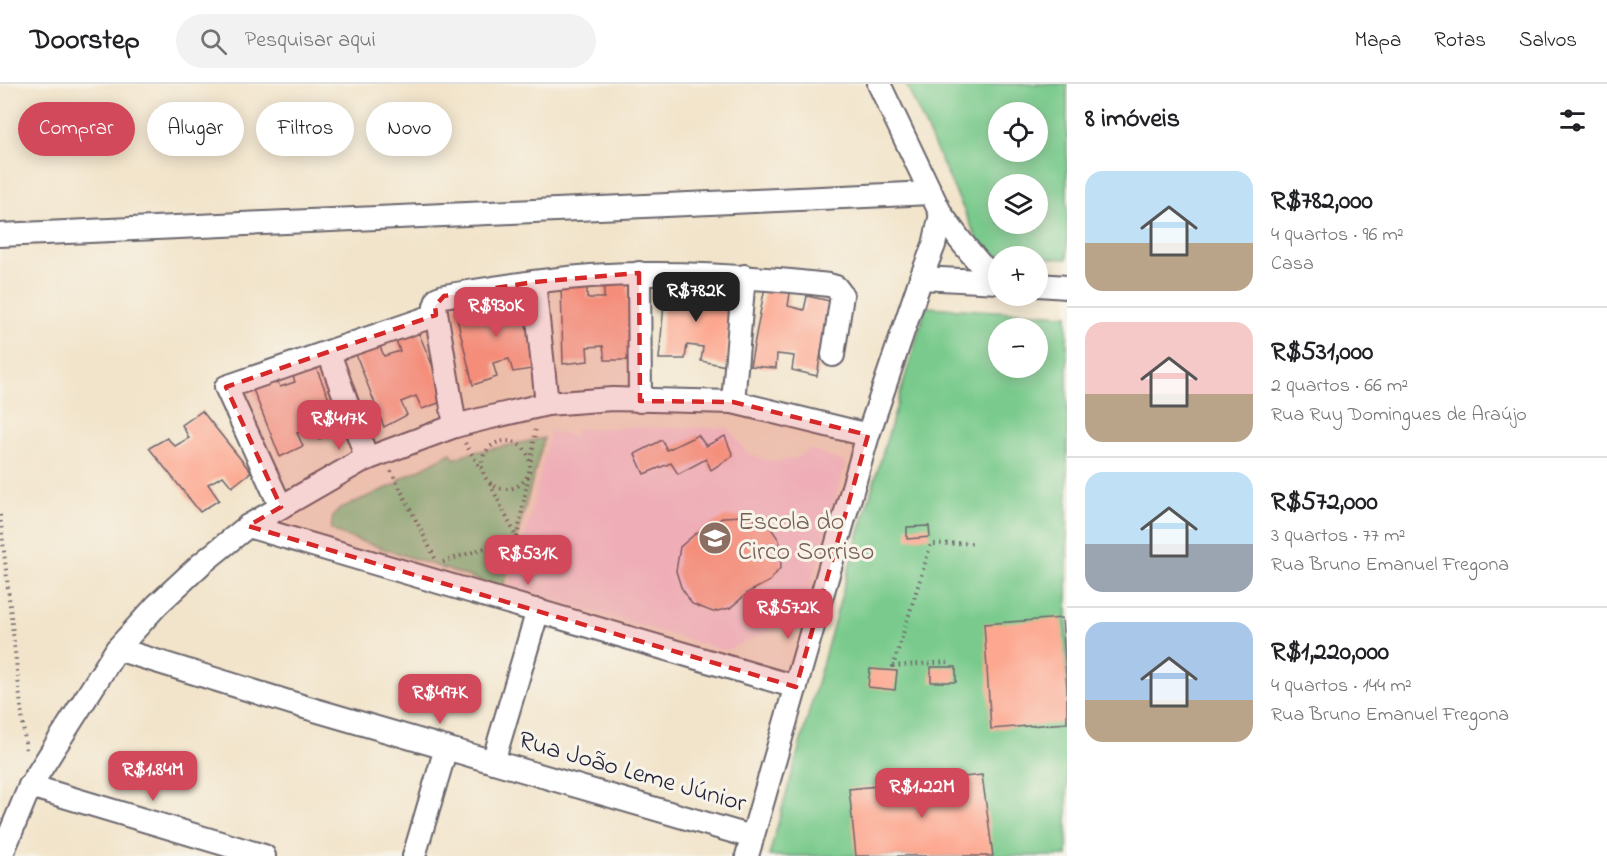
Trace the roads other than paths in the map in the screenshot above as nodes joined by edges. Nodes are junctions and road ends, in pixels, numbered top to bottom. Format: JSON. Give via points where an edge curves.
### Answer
{"nodes":[{"id":1,"x":879,"y":84,"type":"edge"},
{"id":2,"x":931,"y":193,"type":"junction"},
{"id":3,"x":941,"y":214,"type":"junction"},
{"id":4,"x":0,"y":235,"type":"edge"},
{"id":5,"x":988,"y":271,"type":"edge"},
{"id":6,"x":639,"y":273,"type":"junction"},
{"id":7,"x":744,"y":276,"type":"junction"},
{"id":8,"x":921,"y":278,"type":"junction"},
{"id":9,"x":988,"y":281,"type":"edge"},
{"id":10,"x":534,"y":282,"type":"junction"},
{"id":11,"x":1048,"y":286,"type":"edge"},
{"id":12,"x":1067,"y":287,"type":"edge"},
{"id":13,"x":436,"y":315,"type":"junction"},
{"id":14,"x":329,"y":353,"type":"junction"},
{"id":15,"x":833,"y":355,"type":"dead end"},
{"id":16,"x":640,"y":401,"type":"junction"},
{"id":17,"x":733,"y":402,"type":"junction"},
{"id":18,"x":543,"y":405,"type":"junction"},
{"id":19,"x":455,"y":426,"type":"junction"},
{"id":20,"x":868,"y":435,"type":"junction"},
{"id":21,"x":374,"y":456,"type":"junction"},
{"id":22,"x":281,"y":507,"type":"junction"},
{"id":23,"x":248,"y":526,"type":"junction"},
{"id":24,"x":538,"y":610,"type":"junction"},
{"id":25,"x":117,"y":650,"type":"junction"},
{"id":26,"x":796,"y":687,"type":"junction"},
{"id":27,"x":446,"y":748,"type":"junction"},
{"id":28,"x":493,"y":762,"type":"junction"},
{"id":29,"x":30,"y":786,"type":"junction"},
{"id":30,"x":750,"y":847,"type":"edge"},
{"id":31,"x":1,"y":856,"type":"edge"},
{"id":32,"x":264,"y":856,"type":"edge"},
{"id":33,"x":414,"y":856,"type":"edge"}],
"edges":[{"from":1,"to":2,"type":"street"},
{"from":2,"to":3,"type":"street"},
{"from":2,"to":4,"type":"street"},
{"from":3,"to":5,"type":"street"},
{"from":3,"to":8,"type":"street"},
{"from":6,"to":7,"type":"street"},
{"from":6,"to":10,"type":"street"},
{"from":6,"to":16,"type":"street"},
{"from":7,"to":15,"type":"street","via":[[836,287],[842,295]]},
{"from":7,"to":17,"type":"street"},
{"from":8,"to":9,"type":"street"},
{"from":8,"to":20,"type":"street"},
{"from":10,"to":13,"type":"street","via":[[438,298]]},
{"from":10,"to":18,"type":"street"},
{"from":11,"to":12,"type":"street"},
{"from":13,"to":14,"type":"street"},
{"from":13,"to":19,"type":"street"},
{"from":14,"to":21,"type":"street"},
{"from":14,"to":22,"type":"street","via":[[226,387]]},
{"from":16,"to":17,"type":"street"},
{"from":16,"to":18,"type":"street","via":[[612,399]]},
{"from":17,"to":20,"type":"street"},
{"from":18,"to":19,"type":"street"},
{"from":19,"to":21,"type":"street"},
{"from":20,"to":26,"type":"street"},
{"from":21,"to":22,"type":"street"},
{"from":22,"to":23,"type":"street"},
{"from":23,"to":24,"type":"street"},
{"from":23,"to":25,"type":"street","via":[[157,605]]},
{"from":24,"to":26,"type":"street"},
{"from":24,"to":28,"type":"street"},
{"from":25,"to":27,"type":"street","name":"Rua João Leme Júnior"},
{"from":25,"to":29,"type":"street"},
{"from":26,"to":30,"type":"street"},
{"from":27,"to":28,"type":"street","name":"Rua João Leme Júnior"},
{"from":27,"to":33,"type":"street"},
{"from":28,"to":30,"type":"street","name":"Rua João Leme Júnior"},
{"from":29,"to":31,"type":"street"},
{"from":29,"to":32,"type":"street"}]}
